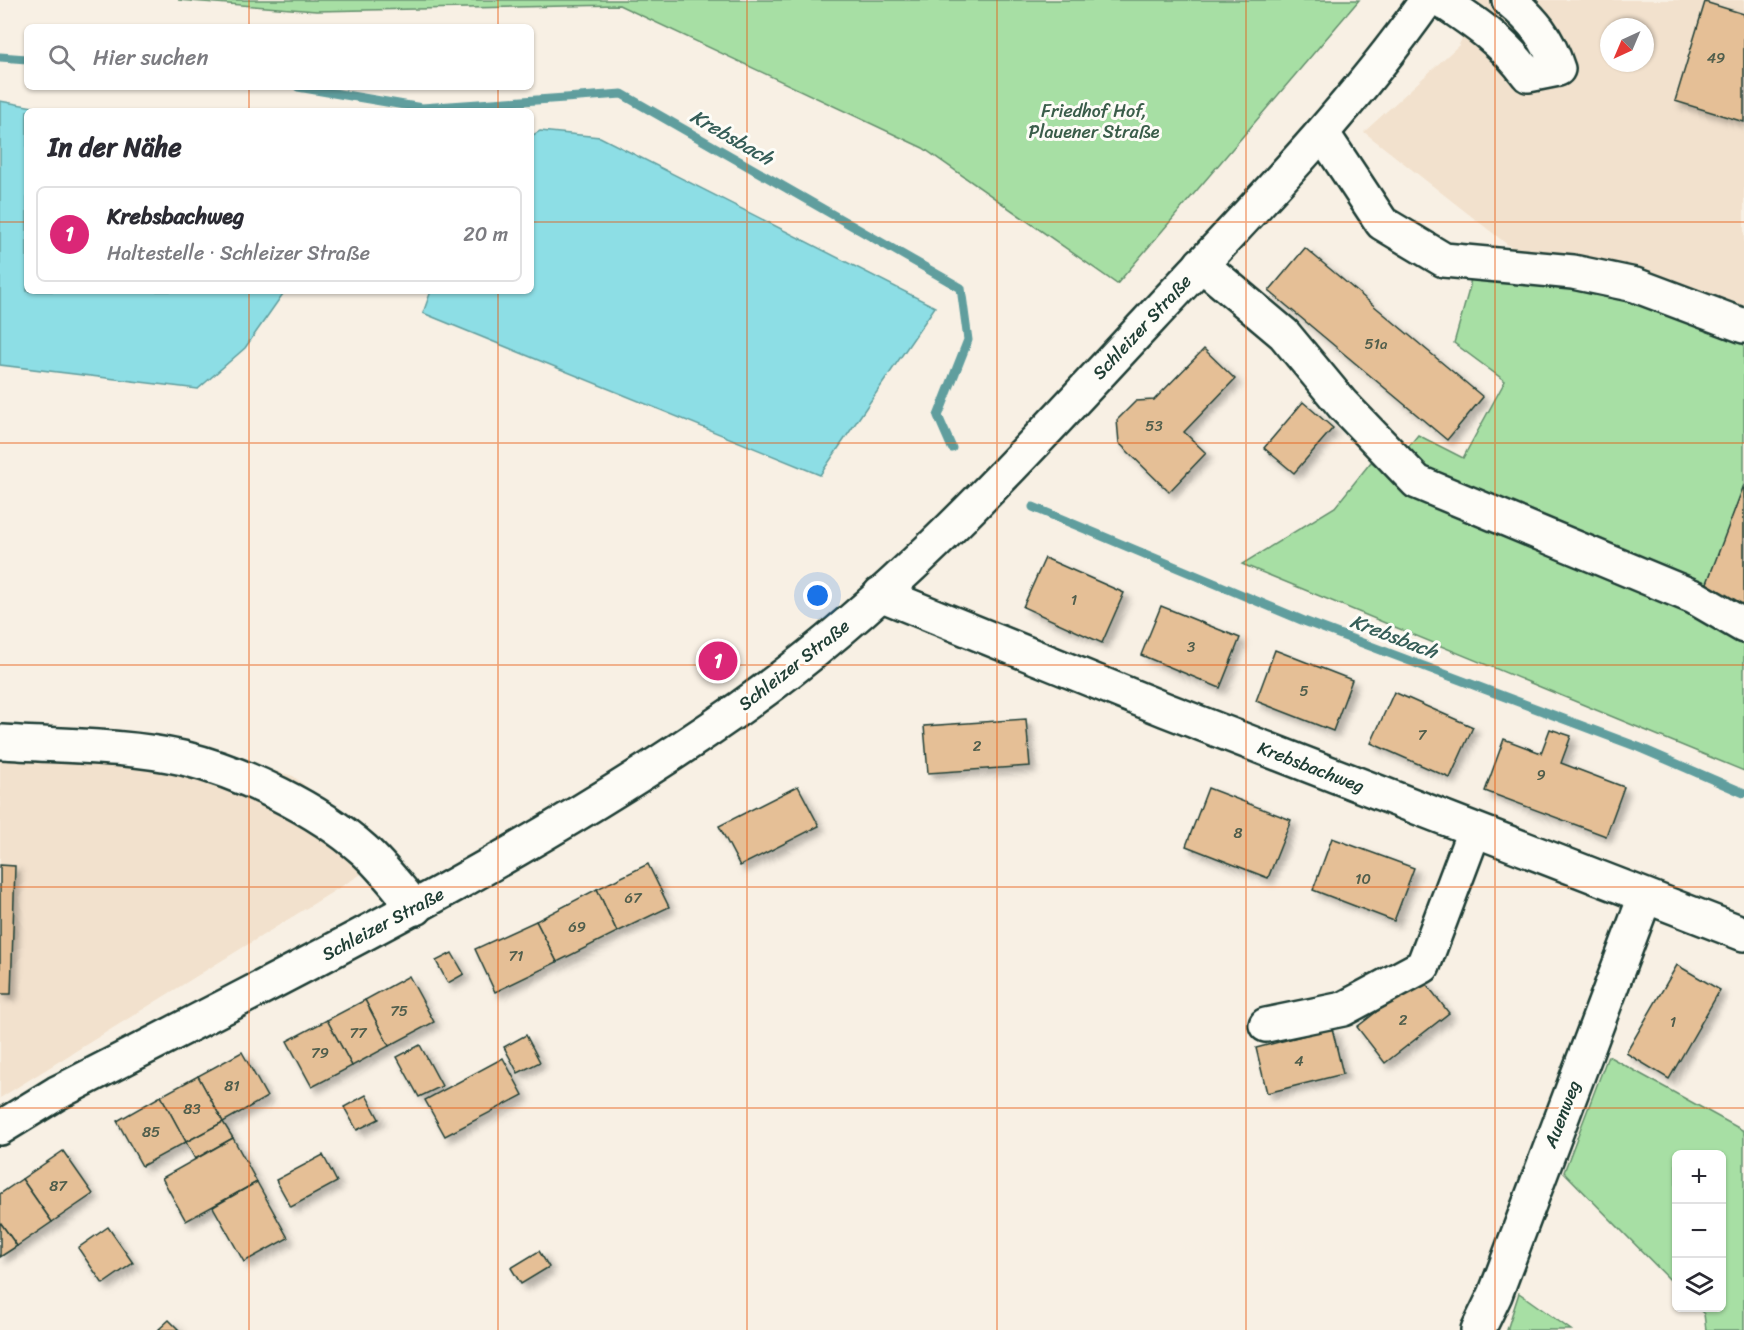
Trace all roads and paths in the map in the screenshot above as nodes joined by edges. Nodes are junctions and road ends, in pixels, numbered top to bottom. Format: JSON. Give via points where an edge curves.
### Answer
{"nodes":[{"id":1,"x":1427,"y":0,"type":"edge"},
{"id":2,"x":1441,"y":0,"type":"edge"},
{"id":3,"x":1509,"y":0,"type":"edge"},
{"id":4,"x":1323,"y":134,"type":"junction"},
{"id":5,"x":1201,"y":264,"type":"junction"},
{"id":6,"x":1744,"y":326,"type":"edge"},
{"id":7,"x":880,"y":594,"type":"junction"},
{"id":8,"x":1744,"y":626,"type":"edge"},
{"id":9,"x":2,"y":742,"type":"dead end"},
{"id":10,"x":1474,"y":831,"type":"junction"},
{"id":11,"x":1645,"y":897,"type":"junction"},
{"id":12,"x":416,"y":908,"type":"junction"},
{"id":13,"x":1744,"y":934,"type":"edge"},
{"id":14,"x":1266,"y":1025,"type":"dead end"},
{"id":15,"x":0,"y":1128,"type":"edge"},
{"id":16,"x":1478,"y":1330,"type":"edge"}],
"edges":[{"from":1,"to":4,"type":"main road","name":"Schleizer Straße"},
{"from":2,"to":3,"type":"main road","via":[[1488,31],[1512,52],[1528,75],[1558,69],[1550,44]]},
{"from":4,"to":5,"type":"main road","name":"Schleizer Straße"},
{"from":4,"to":6,"type":"main road","via":[[1382,223],[1444,260],[1573,272],[1635,285]]},
{"from":5,"to":7,"type":"main road","name":"Schleizer Straße","via":[[1052,425]]},
{"from":5,"to":8,"type":"main road","via":[[1284,334],[1342,404],[1416,482],[1694,597]]},
{"from":7,"to":10,"type":"main road","name":"Krebsbachweg"},
{"from":7,"to":12,"type":"main road","name":"Schleizer Straße","via":[[740,708],[597,801]]},
{"from":9,"to":12,"type":"main road","via":[[133,751],[183,759],[241,778],[321,817],[365,851]]},
{"from":10,"to":11,"type":"main road","name":"Krebsbachweg"},
{"from":10,"to":14,"type":"main road","via":[[1423,966],[1343,1009]]},
{"from":11,"to":13,"type":"main road","name":"Krebsbachweg"},
{"from":11,"to":16,"type":"main road","name":"Auenweg","via":[[1495,1295]]},
{"from":12,"to":15,"type":"main road","name":"Schleizer Straße","via":[[57,1093]]}]}
